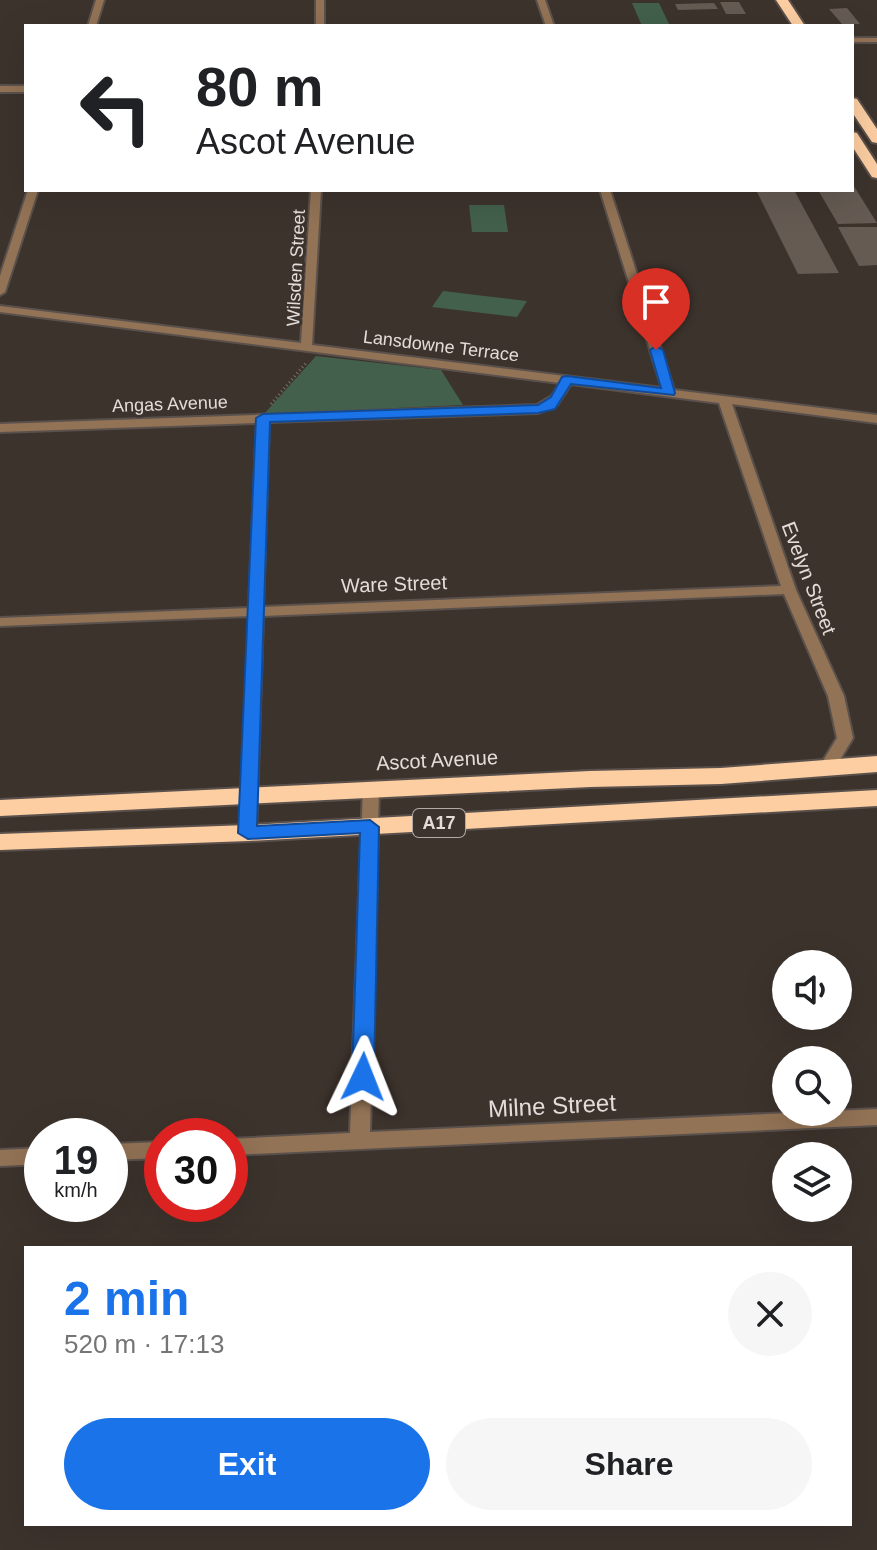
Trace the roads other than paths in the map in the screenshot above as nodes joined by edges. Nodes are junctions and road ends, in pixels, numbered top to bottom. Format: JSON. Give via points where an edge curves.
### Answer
{"nodes":[{"id":1,"x":100,"y":0,"type":"edge"},
{"id":2,"x":320,"y":0,"type":"edge"},
{"id":3,"x":541,"y":0,"type":"edge"},
{"id":4,"x":782,"y":0,"type":"edge"},
{"id":5,"x":93,"y":24,"type":"edge"},
{"id":6,"x":320,"y":24,"type":"edge"},
{"id":7,"x":549,"y":24,"type":"edge"},
{"id":8,"x":798,"y":24,"type":"edge"},
{"id":9,"x":854,"y":40,"type":"edge"},
{"id":10,"x":875,"y":40,"type":"edge"},
{"id":11,"x":0,"y":89,"type":"edge"},
{"id":12,"x":24,"y":89,"type":"edge"},
{"id":13,"x":854,"y":104,"type":"edge"},
{"id":14,"x":872,"y":125,"type":"edge"},
{"id":15,"x":854,"y":139,"type":"edge"},
{"id":16,"x":877,"y":139,"type":"edge"},
{"id":17,"x":877,"y":174,"type":"edge"},
{"id":18,"x":32,"y":192,"type":"edge"},
{"id":19,"x":316,"y":192,"type":"edge"},
{"id":20,"x":606,"y":192,"type":"edge"},
{"id":21,"x":0,"y":292,"type":"edge"},
{"id":22,"x":0,"y":309,"type":"edge"},
{"id":23,"x":308,"y":353,"type":"junction"},
{"id":24,"x":567,"y":380,"type":"junction"},
{"id":25,"x":669,"y":393,"type":"junction"},
{"id":26,"x":724,"y":399,"type":"junction"},
{"id":27,"x":265,"y":414,"type":"junction"},
{"id":28,"x":877,"y":419,"type":"edge"},
{"id":29,"x":0,"y":428,"type":"edge"},
{"id":30,"x":789,"y":590,"type":"junction"},
{"id":31,"x":257,"y":609,"type":"junction"},
{"id":32,"x":0,"y":622,"type":"edge"},
{"id":33,"x":877,"y":764,"type":"edge"},
{"id":34,"x":826,"y":769,"type":"junction"},
{"id":35,"x":371,"y":789,"type":"junction"},
{"id":36,"x":250,"y":795,"type":"junction"},
{"id":37,"x":877,"y":798,"type":"edge"},
{"id":38,"x":0,"y":808,"type":"edge"},
{"id":39,"x":370,"y":827,"type":"junction"},
{"id":40,"x":248,"y":833,"type":"junction"},
{"id":41,"x":0,"y":842,"type":"edge"},
{"id":42,"x":877,"y":1117,"type":"edge"},
{"id":43,"x":360,"y":1141,"type":"junction"},
{"id":44,"x":248,"y":1146,"type":"edge"},
{"id":45,"x":24,"y":1157,"type":"edge"},
{"id":46,"x":0,"y":1158,"type":"edge"}],
"edges":[{"from":1,"to":5,"type":"street"},
{"from":2,"to":6,"type":"street"},
{"from":3,"to":7,"type":"street"},
{"from":4,"to":8,"type":"highway"},
{"from":9,"to":10,"type":"street"},
{"from":11,"to":12,"type":"street"},
{"from":13,"to":14,"type":"highway"},
{"from":14,"to":16,"type":"highway"},
{"from":15,"to":17,"type":"highway"},
{"from":18,"to":21,"type":"street"},
{"from":19,"to":23,"type":"street","name":"Wilsden Street"},
{"from":20,"to":25,"type":"street"},
{"from":22,"to":23,"type":"street","name":"Lansdowne Terrace"},
{"from":23,"to":24,"type":"street","name":"Lansdowne Terrace"},
{"from":24,"to":25,"type":"street","name":"Lansdowne Terrace"},
{"from":24,"to":27,"type":"street","name":"Angas Avenue","via":[[550,406],[538,409]]},
{"from":25,"to":26,"type":"street","name":"Lansdowne Terrace"},
{"from":26,"to":28,"type":"street","name":"Lansdowne Terrace"},
{"from":26,"to":30,"type":"street","name":"Evelyn Street"},
{"from":27,"to":29,"type":"street","name":"Angas Avenue"},
{"from":27,"to":31,"type":"street"},
{"from":30,"to":31,"type":"street","name":"Ware Street"},
{"from":30,"to":34,"type":"street","name":"Evelyn Street","via":[[836,696],[845,738]]},
{"from":31,"to":32,"type":"street","name":"Ware Street"},
{"from":31,"to":36,"type":"street"},
{"from":33,"to":34,"type":"highway","name":"Ascot Avenue","number":"A17"},
{"from":34,"to":35,"type":"highway","name":"Ascot Avenue","number":"A17"},
{"from":35,"to":36,"type":"highway","name":"Ascot Avenue","number":"A17"},
{"from":35,"to":39,"type":"street"},
{"from":36,"to":38,"type":"highway","name":"Ascot Avenue","number":"A17"},
{"from":36,"to":40,"type":"street"},
{"from":37,"to":39,"type":"highway","number":"A17"},
{"from":39,"to":40,"type":"highway","number":"A17"},
{"from":39,"to":43,"type":"street"},
{"from":40,"to":41,"type":"highway","number":"A17"},
{"from":42,"to":43,"type":"street","name":"Milne Street"},
{"from":43,"to":44,"type":"street","name":"Milne Street"},
{"from":45,"to":46,"type":"street"}]}
